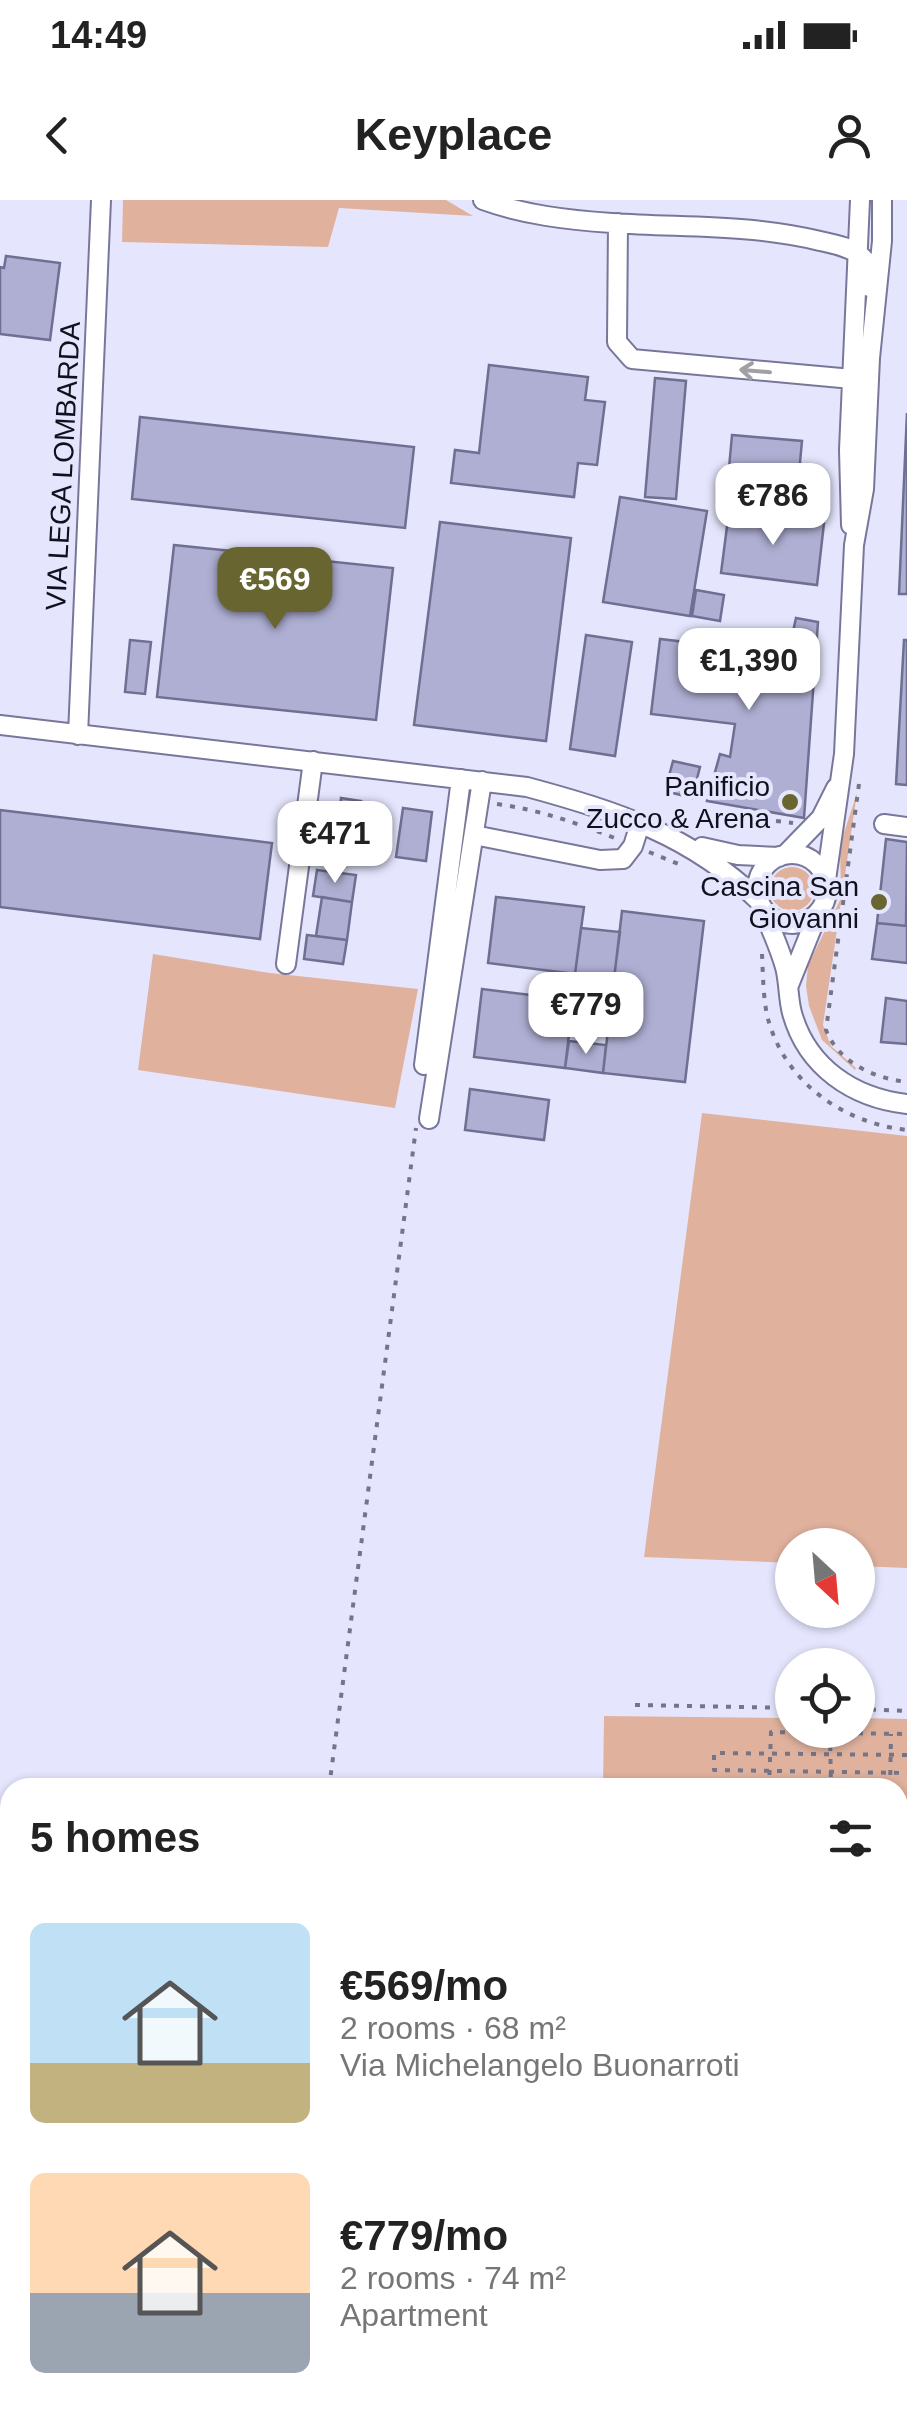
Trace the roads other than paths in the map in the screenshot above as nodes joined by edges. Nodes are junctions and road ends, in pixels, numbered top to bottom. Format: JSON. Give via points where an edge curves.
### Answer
{"nodes":[{"id":1,"x":102,"y":200,"type":"edge"},
{"id":2,"x":482,"y":200,"type":"edge"},
{"id":3,"x":860,"y":200,"type":"edge"},
{"id":4,"x":878,"y":200,"type":"edge"},
{"id":5,"x":618,"y":223,"type":"junction"},
{"id":6,"x":858,"y":254,"type":"junction"},
{"id":7,"x":872,"y":342,"type":"junction"},
{"id":8,"x":852,"y":380,"type":"junction"},
{"id":9,"x":867,"y":428,"type":"junction"},
{"id":10,"x":854,"y":545,"type":"junction"},
{"id":11,"x":0,"y":725,"type":"edge"},
{"id":12,"x":78,"y":735,"type":"junction"},
{"id":13,"x":313,"y":761,"type":"junction"},
{"id":14,"x":840,"y":778,"type":"junction"},
{"id":15,"x":461,"y":779,"type":"junction"},
{"id":16,"x":482,"y":781,"type":"junction"},
{"id":17,"x":640,"y":824,"type":"junction"},
{"id":18,"x":884,"y":824,"type":"dead end"},
{"id":19,"x":907,"y":827,"type":"edge"},
{"id":20,"x":474,"y":835,"type":"junction"},
{"id":21,"x":682,"y":842,"type":"junction"},
{"id":22,"x":782,"y":856,"type":"junction"},
{"id":23,"x":826,"y":880,"type":"junction"},
{"id":24,"x":761,"y":905,"type":"junction"},
{"id":25,"x":818,"y":913,"type":"junction"},
{"id":26,"x":286,"y":964,"type":"dead end"},
{"id":27,"x":789,"y":986,"type":"junction"},
{"id":28,"x":424,"y":1065,"type":"dead end"},
{"id":29,"x":907,"y":1104,"type":"edge"},
{"id":30,"x":422,"y":1124,"type":"road end"}],
"edges":[{"from":1,"to":12,"type":"street","name":"VIA LEGA LOMBARDA"},
{"from":2,"to":5,"type":"street","via":[[533,214]]},
{"from":3,"to":6,"type":"street"},
{"from":4,"to":6,"type":"street","via":[[870,240]]},
{"from":4,"to":7,"type":"street","via":[[880,278]]},
{"from":5,"to":6,"type":"street","via":[[761,228]]},
{"from":8,"to":5,"type":"street","one_way":true,"via":[[632,360],[617,342]]},
{"from":6,"to":7,"type":"street","via":[[869,267]]},
{"from":6,"to":8,"type":"street"},
{"from":7,"to":9,"type":"street"},
{"from":8,"to":9,"type":"street"},
{"from":8,"to":10,"type":"street"},
{"from":9,"to":10,"type":"street"},
{"from":10,"to":14,"type":"street"},
{"from":11,"to":12,"type":"street"},
{"from":12,"to":13,"type":"street"},
{"from":13,"to":15,"type":"street"},
{"from":13,"to":26,"type":"street"},
{"from":14,"to":22,"type":"street","via":[[821,818]]},
{"from":14,"to":23,"type":"street"},
{"from":15,"to":16,"type":"street"},
{"from":15,"to":28,"type":"street"},
{"from":16,"to":17,"type":"street","via":[[597,806]]},
{"from":16,"to":20,"type":"street"},
{"from":17,"to":20,"type":"street","via":[[623,859]]},
{"from":17,"to":21,"type":"street"},
{"from":18,"to":19,"type":"street"},
{"from":20,"to":30,"type":"street"},
{"from":21,"to":22,"type":"street","via":[[738,855]]},
{"from":21,"to":24,"type":"street"},
{"from":22,"to":23,"type":"street","via":[[809,859]]},
{"from":22,"to":24,"type":"street","via":[[759,877]]},
{"from":23,"to":25,"type":"street"},
{"from":24,"to":25,"type":"street","via":[[791,924]]},
{"from":24,"to":27,"type":"street"},
{"from":25,"to":27,"type":"street"},
{"from":27,"to":29,"type":"street","via":[[808,1051],[833,1077],[864,1094]]}]}
